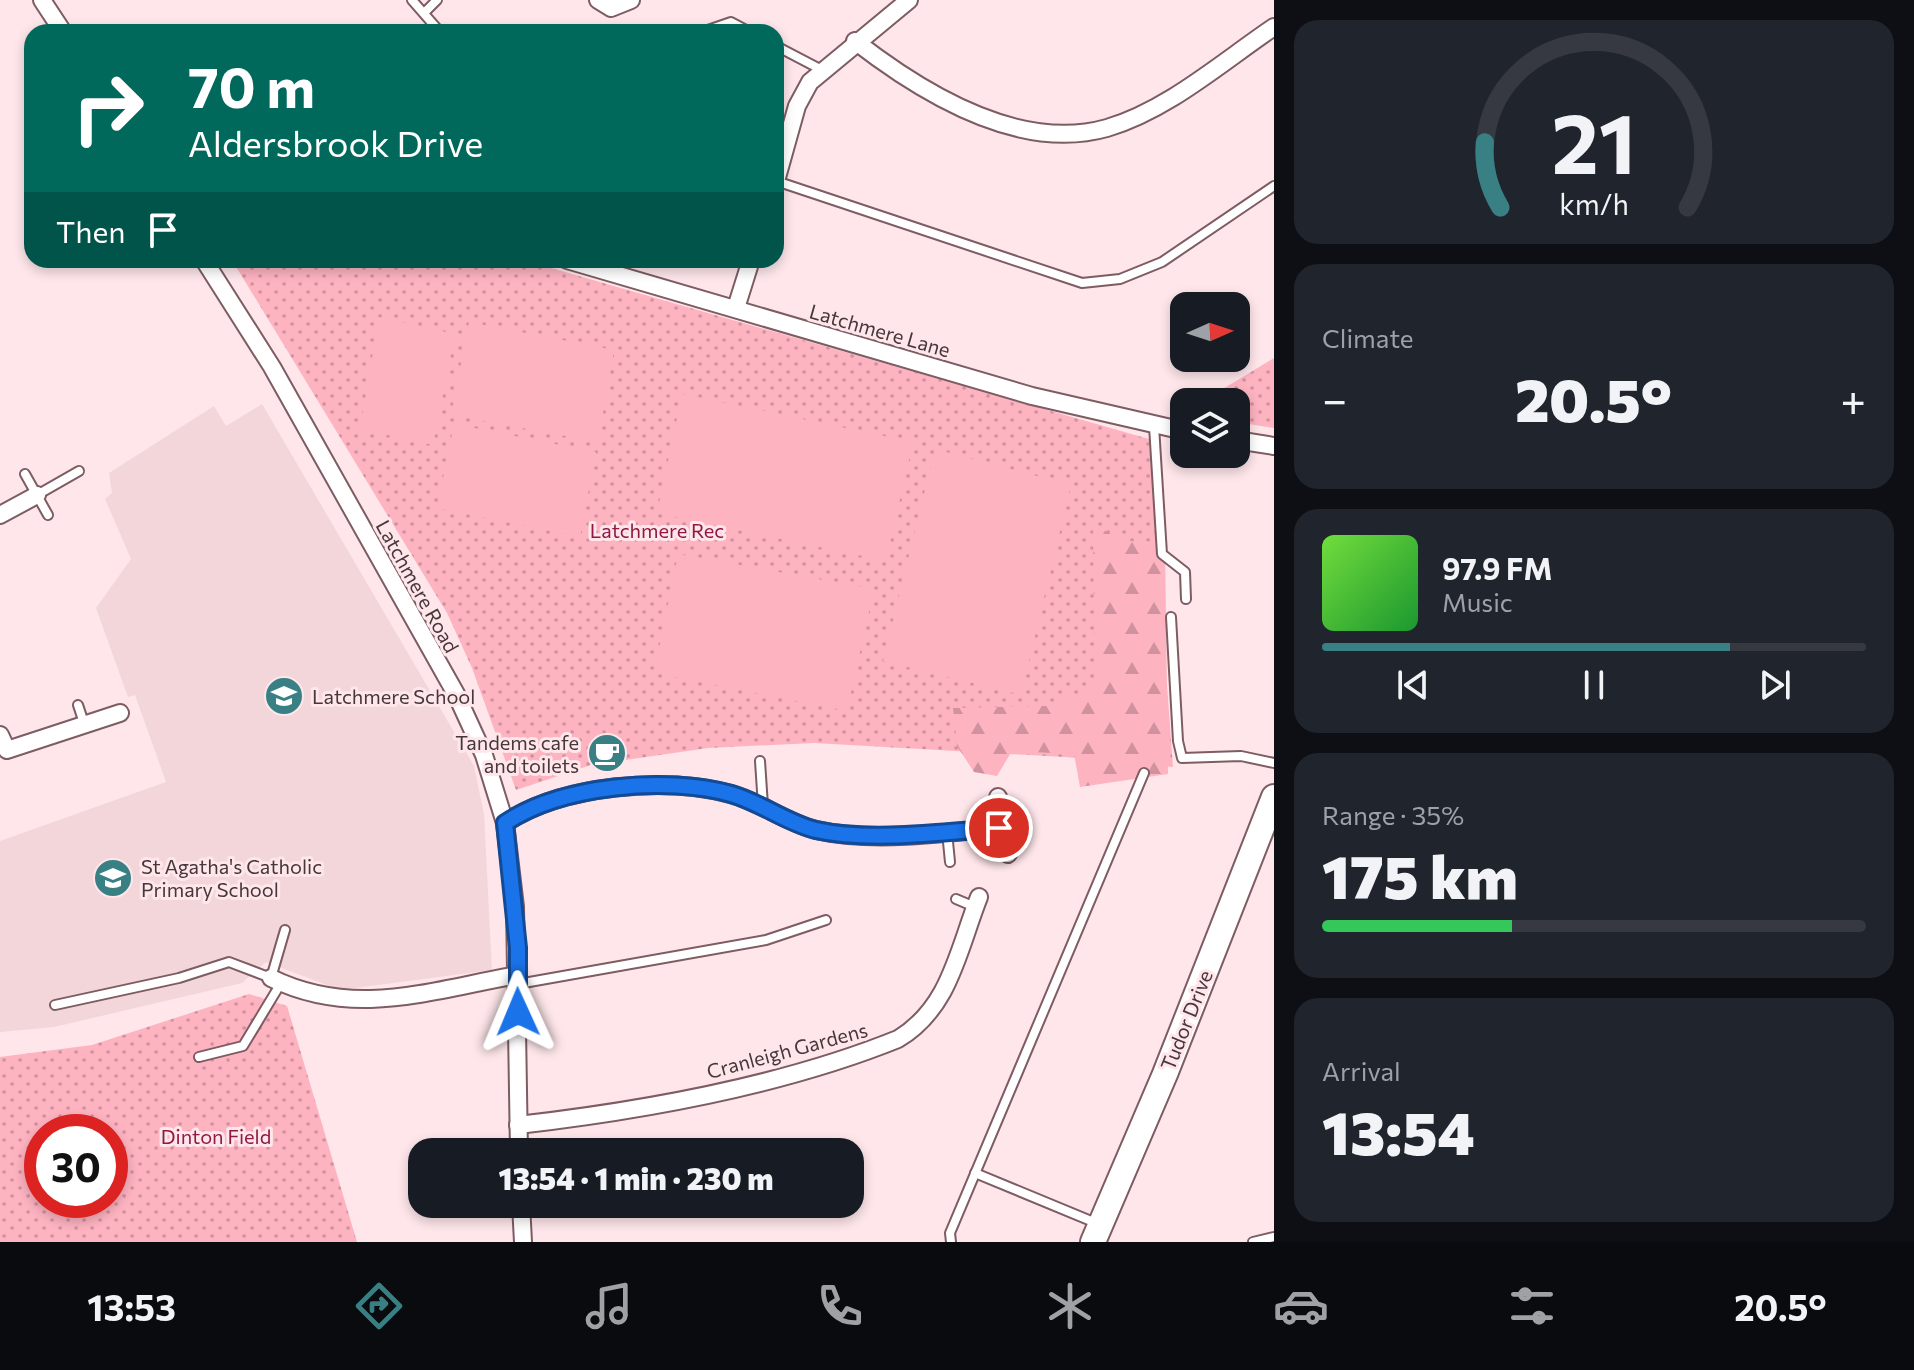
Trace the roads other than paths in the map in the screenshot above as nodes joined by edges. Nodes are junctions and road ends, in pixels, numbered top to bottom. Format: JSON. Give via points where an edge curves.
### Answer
{"nodes":[{"id":1,"x":42,"y":0,"type":"edge"},
{"id":2,"x":412,"y":0,"type":"edge"},
{"id":3,"x":437,"y":0,"type":"edge"},
{"id":4,"x":598,"y":0,"type":"edge"},
{"id":5,"x":631,"y":0,"type":"edge"},
{"id":6,"x":908,"y":0,"type":"edge"},
{"id":7,"x":424,"y":13,"type":"junction"},
{"id":8,"x":58,"y":24,"type":"edge"},
{"id":9,"x":433,"y":24,"type":"edge"},
{"id":10,"x":1274,"y":27,"type":"edge"},
{"id":11,"x":855,"y":41,"type":"junction"},
{"id":12,"x":784,"y":50,"type":"edge"},
{"id":13,"x":822,"y":70,"type":"junction"},
{"id":14,"x":784,"y":152,"type":"edge"},
{"id":15,"x":784,"y":184,"type":"edge"},
{"id":16,"x":1274,"y":186,"type":"edge"},
{"id":17,"x":209,"y":268,"type":"edge"},
{"id":18,"x":595,"y":268,"type":"edge"},
{"id":19,"x":748,"y":268,"type":"edge"},
{"id":20,"x":736,"y":308,"type":"junction"},
{"id":21,"x":1154,"y":426,"type":"junction"},
{"id":22,"x":1170,"y":429,"type":"edge"},
{"id":23,"x":1250,"y":442,"type":"edge"},
{"id":24,"x":1274,"y":446,"type":"edge"},
{"id":25,"x":79,"y":471,"type":"dead end"},
{"id":26,"x":25,"y":474,"type":"dead end"},
{"id":27,"x":37,"y":495,"type":"junction"},
{"id":28,"x":0,"y":515,"type":"edge"},
{"id":29,"x":48,"y":515,"type":"dead end"},
{"id":30,"x":1186,"y":599,"type":"dead end"},
{"id":31,"x":1171,"y":617,"type":"dead end"},
{"id":32,"x":78,"y":705,"type":"dead end"},
{"id":33,"x":120,"y":713,"type":"dead end"},
{"id":34,"x":84,"y":723,"type":"junction"},
{"id":35,"x":0,"y":735,"type":"edge"},
{"id":36,"x":760,"y":761,"type":"dead end"},
{"id":37,"x":1274,"y":763,"type":"edge"},
{"id":38,"x":1144,"y":773,"type":"dead end"},
{"id":39,"x":998,"y":797,"type":"dead end"},
{"id":40,"x":1274,"y":797,"type":"edge"},
{"id":41,"x":763,"y":806,"type":"junction"},
{"id":42,"x":505,"y":823,"type":"junction"},
{"id":43,"x":999,"y":828,"type":"junction"},
{"id":44,"x":947,"y":831,"type":"junction"},
{"id":45,"x":1008,"y":854,"type":"dead end"},
{"id":46,"x":950,"y":862,"type":"dead end"},
{"id":47,"x":956,"y":899,"type":"dead end"},
{"id":48,"x":977,"y":902,"type":"joint"},
{"id":49,"x":826,"y":920,"type":"dead end"},
{"id":50,"x":285,"y":930,"type":"dead end"},
{"id":51,"x":518,"y":979,"type":"junction"},
{"id":52,"x":276,"y":980,"type":"junction"},
{"id":53,"x":55,"y":1005,"type":"dead end"},
{"id":54,"x":199,"y":1057,"type":"dead end"},
{"id":55,"x":518,"y":1125,"type":"junction"},
{"id":56,"x":518,"y":1138,"type":"edge"},
{"id":57,"x":975,"y":1173,"type":"junction"},
{"id":58,"x":522,"y":1218,"type":"edge"},
{"id":59,"x":1096,"y":1233,"type":"edge"},
{"id":60,"x":1274,"y":1237,"type":"edge"},
{"id":61,"x":523,"y":1242,"type":"edge"},
{"id":62,"x":951,"y":1242,"type":"edge"},
{"id":63,"x":1253,"y":1242,"type":"edge"}],
"edges":[{"from":1,"to":8,"type":"street"},
{"from":2,"to":7,"type":"lane"},
{"from":3,"to":7,"type":"lane"},
{"from":4,"to":5,"type":"street","via":[[611,8]]},
{"from":6,"to":11,"type":"street"},
{"from":7,"to":9,"type":"lane"},
{"from":10,"to":11,"type":"street","via":[[1134,117],[1107,128],[1052,134],[996,121],[945,100],[896,73]]},
{"from":11,"to":13,"type":"street"},
{"from":12,"to":13,"type":"lane"},
{"from":13,"to":14,"type":"street","via":[[797,106]]},
{"from":15,"to":16,"type":"lane","via":[[1082,283],[1120,279],[1162,262]]},
{"from":17,"to":42,"type":"street","name":"Latchmere Road","via":[[272,367],[456,694],[484,755]]},
{"from":18,"to":20,"type":"street","name":"Latchmere Lane"},
{"from":19,"to":20,"type":"street"},
{"from":20,"to":21,"type":"street","name":"Latchmere Lane","via":[[1032,396]]},
{"from":21,"to":22,"type":"street","name":"Latchmere Lane"},
{"from":21,"to":30,"type":"lane","via":[[1162,554],[1185,572]]},
{"from":23,"to":24,"type":"street"},
{"from":25,"to":27,"type":"lane"},
{"from":26,"to":27,"type":"lane"},
{"from":27,"to":28,"type":"street"},
{"from":27,"to":29,"type":"lane"},
{"from":31,"to":37,"type":"lane","via":[[1182,758],[1241,756]]},
{"from":32,"to":34,"type":"lane"},
{"from":33,"to":34,"type":"street"},
{"from":34,"to":35,"type":"street","via":[[7,750]]},
{"from":36,"to":41,"type":"lane"},
{"from":38,"to":57,"type":"lane"},
{"from":39,"to":43,"type":"street"},
{"from":40,"to":59,"type":"street","name":"Tudor Drive","via":[[1171,1060]]},
{"from":41,"to":42,"type":"street","via":[[730,794],[661,786],[599,790],[518,814]]},
{"from":41,"to":44,"type":"street","via":[[814,830]]},
{"from":42,"to":51,"type":"street","name":"Latchmere Road"},
{"from":43,"to":44,"type":"street"},
{"from":43,"to":45,"type":"street"},
{"from":44,"to":46,"type":"lane"},
{"from":47,"to":48,"type":"lane"},
{"from":48,"to":55,"type":"street","name":"Cranleigh Gardens","via":[[939,1003],[919,1026],[898,1039],[754,1083]]},
{"from":49,"to":51,"type":"lane","via":[[766,940]]},
{"from":50,"to":52,"type":"lane"},
{"from":51,"to":52,"type":"street","via":[[391,1000],[339,1000]]},
{"from":51,"to":55,"type":"street","name":"Latchmere Road"},
{"from":52,"to":53,"type":"lane","via":[[229,962]]},
{"from":52,"to":54,"type":"lane","via":[[243,1046]]},
{"from":55,"to":56,"type":"street","name":"Latchmere Road"},
{"from":57,"to":59,"type":"lane"},
{"from":57,"to":62,"type":"lane"},
{"from":58,"to":61,"type":"street"},
{"from":60,"to":63,"type":"lane"}]}
